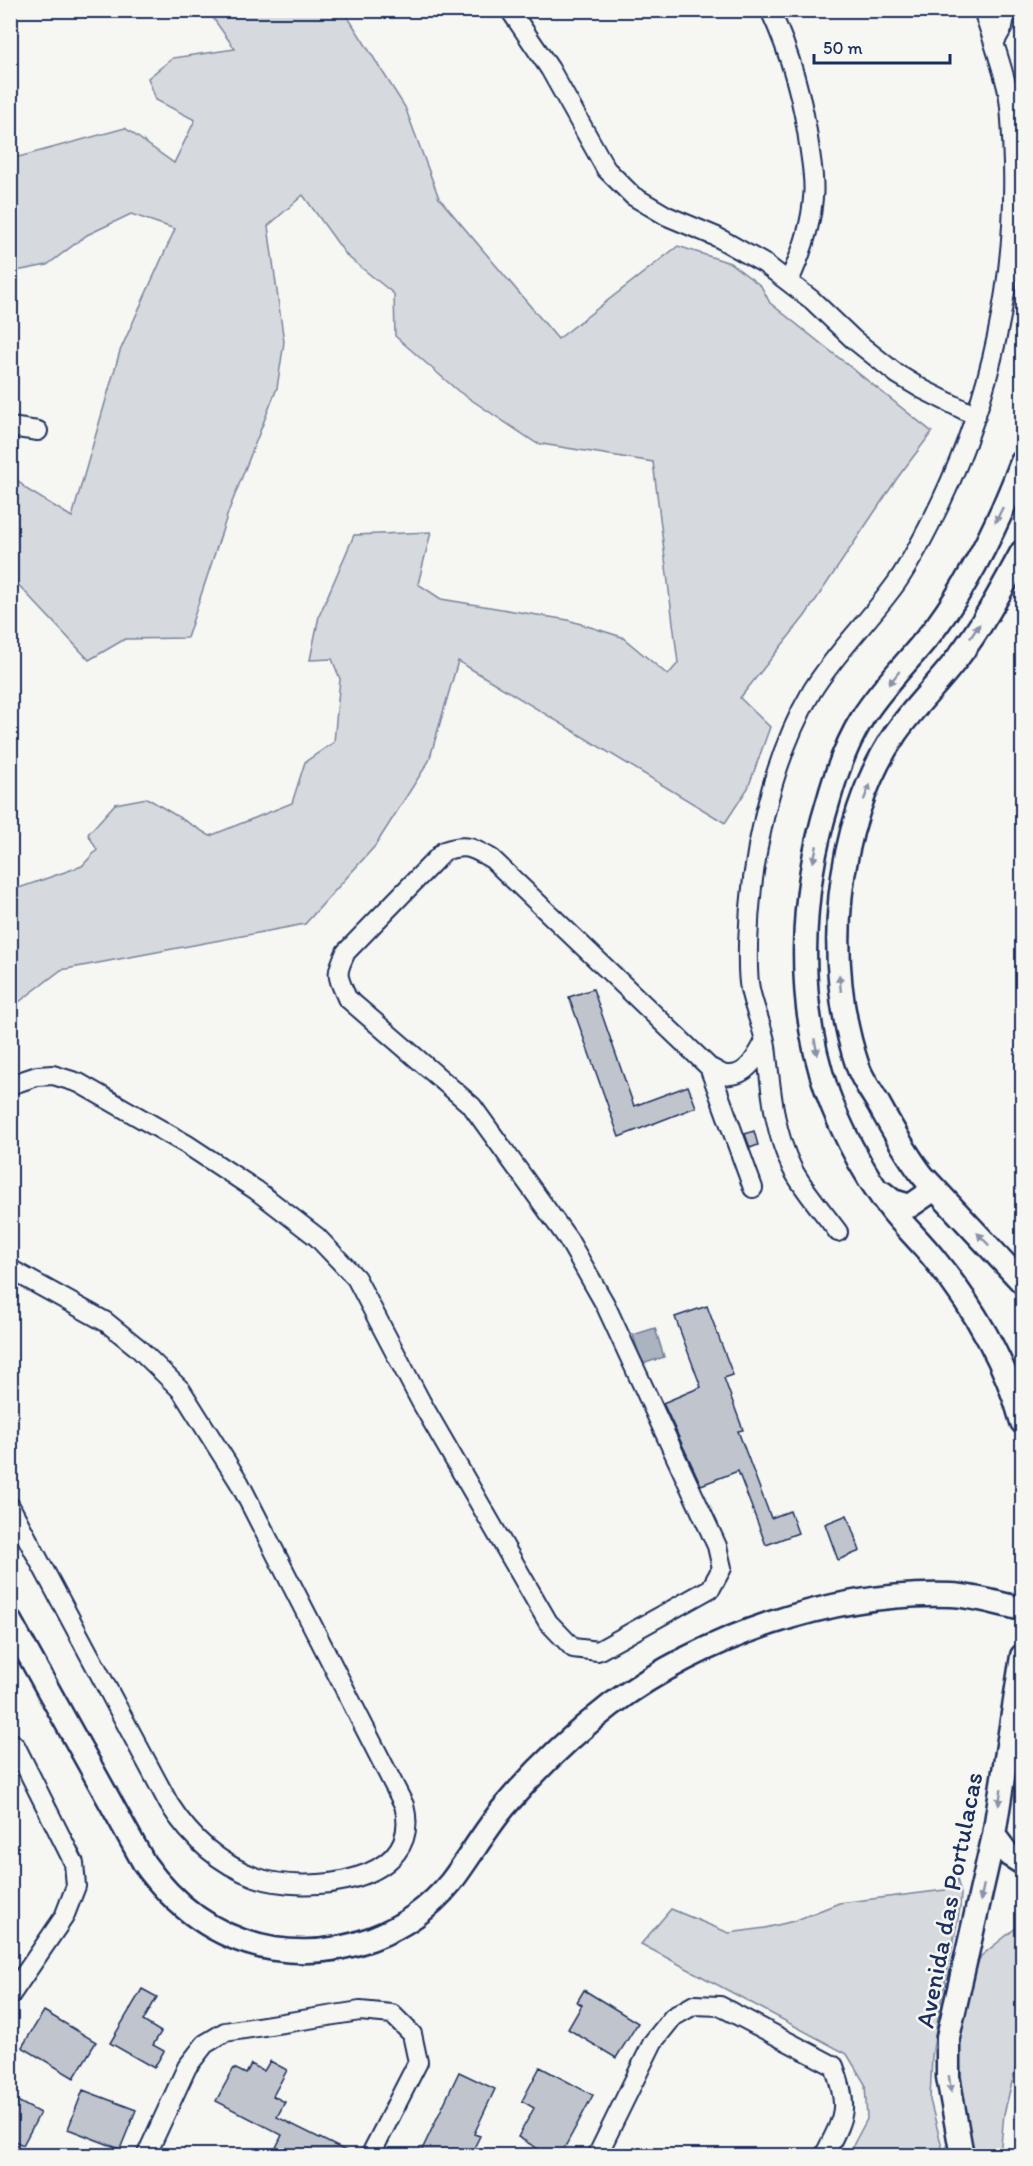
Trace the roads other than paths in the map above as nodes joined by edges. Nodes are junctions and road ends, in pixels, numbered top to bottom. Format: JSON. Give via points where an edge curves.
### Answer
{"nodes":[{"id":1,"x":510,"y":10,"type":"edge"},
{"id":2,"x":770,"y":10,"type":"edge"},
{"id":3,"x":983,"y":10,"type":"edge"},
{"id":4,"x":1006,"y":10,"type":"edge"},
{"id":5,"x":994,"y":43,"type":"junction"},
{"id":6,"x":1015,"y":93,"type":"edge"},
{"id":7,"x":789,"y":281,"type":"junction"},
{"id":8,"x":976,"y":416,"type":"junction"},
{"id":9,"x":10,"y":427,"type":"edge"},
{"id":10,"x":38,"y":431,"type":"dead end"},
{"id":11,"x":1023,"y":462,"type":"edge"},
{"id":12,"x":1023,"y":552,"type":"edge"},
{"id":13,"x":765,"y":1041,"type":"junction"},
{"id":14,"x":709,"y":1067,"type":"junction"},
{"id":15,"x":10,"y":1085,"type":"edge"},
{"id":16,"x":930,"y":1184,"type":"junction"},
{"id":17,"x":874,"y":1187,"type":"junction"},
{"id":18,"x":753,"y":1188,"type":"dead end"},
{"id":19,"x":838,"y":1232,"type":"dead end"},
{"id":20,"x":10,"y":1269,"type":"edge"},
{"id":21,"x":1023,"y":1282,"type":"edge"},
{"id":22,"x":1023,"y":1422,"type":"edge"},
{"id":23,"x":10,"y":1506,"type":"edge"},
{"id":24,"x":1023,"y":1609,"type":"edge"},
{"id":25,"x":10,"y":1621,"type":"edge"},
{"id":26,"x":1023,"y":1656,"type":"edge"},
{"id":27,"x":10,"y":1741,"type":"edge"},
{"id":28,"x":994,"y":1835,"type":"junction"},
{"id":29,"x":1023,"y":1863,"type":"edge"},
{"id":30,"x":10,"y":1996,"type":"edge"},
{"id":31,"x":146,"y":2156,"type":"edge"},
{"id":32,"x":370,"y":2156,"type":"edge"},
{"id":33,"x":597,"y":2156,"type":"edge"},
{"id":34,"x":824,"y":2156,"type":"edge"},
{"id":35,"x":962,"y":2156,"type":"edge"}],
"edges":[{"from":1,"to":7,"type":"street","via":[[550,69],[596,153],[619,183],[649,207],[742,250]]},
{"from":2,"to":7,"type":"street","via":[[802,106],[814,194],[808,230]]},
{"from":3,"to":5,"type":"street"},
{"from":4,"to":5,"type":"street"},
{"from":5,"to":6,"type":"street"},
{"from":6,"to":8,"type":"street","via":[[1007,280]]},
{"from":7,"to":8,"type":"street","via":[[897,374]]},
{"from":8,"to":13,"type":"street","via":[[920,542],[897,582],[812,692],[782,757],[760,835],[749,925],[749,988]]},
{"from":9,"to":10,"type":"street"},
{"from":11,"to":17,"type":"street","one_way":true,"via":[[983,547],[938,624],[863,717],[833,786],[813,859],[806,927],[812,1029],[828,1095]]},
{"from":16,"to":12,"type":"street","one_way":true,"via":[[909,1158],[859,1070],[851,1043],[838,961],[844,873],[865,796],[895,734],[956,660]]},
{"from":13,"to":14,"type":"street","via":[[753,1063],[740,1073],[726,1075]]},
{"from":13,"to":19,"type":"street","via":[[774,1117],[792,1169]]},
{"from":14,"to":15,"type":"street","via":[[492,859],[470,847],[444,851],[346,952],[338,970],[347,998],[472,1106],[568,1239],[605,1304],[717,1546],[722,1568],[711,1588],[598,1651],[573,1648],[548,1622],[421,1402],[356,1278],[317,1237],[256,1190],[186,1144],[79,1083],[53,1074]]},
{"from":14,"to":18,"type":"street"},
{"from":16,"to":17,"type":"street","via":[[926,1196],[910,1206],[893,1201]]},
{"from":21,"to":16,"type":"street","one_way":true},
{"from":17,"to":22,"type":"street","via":[[972,1311],[1000,1362]]},
{"from":20,"to":23,"type":"street","via":[[106,1322],[181,1390],[239,1482],[404,1805],[406,1834],[393,1857],[351,1879],[293,1885],[237,1870],[205,1849],[169,1804]]},
{"from":24,"to":25,"type":"street","via":[[953,1595],[881,1599],[775,1622],[708,1648],[635,1689],[582,1727],[504,1807],[449,1884],[420,1912],[367,1941],[306,1952],[263,1947],[223,1934],[186,1911],[163,1889],[144,1863]]},
{"from":26,"to":28,"type":"street","name":"Avenida das Portulacas","one_way":true},
{"from":27,"to":30,"type":"street","via":[[74,1863],[76,1886],[64,1917]]},
{"from":28,"to":29,"type":"street","via":[[1010,1855]]},
{"from":28,"to":35,"type":"street","name":"Avenida das Portulacas","one_way":true,"via":[[948,2037],[948,2077]]},
{"from":31,"to":32,"type":"street","via":[[188,2067],[205,2044],[225,2032],[360,2011],[392,2014],[412,2034],[418,2062]]},
{"from":33,"to":34,"type":"street","via":[[653,2042],[673,2017],[694,2005],[720,2007],[834,2066],[843,2091],[843,2118]]}]}
